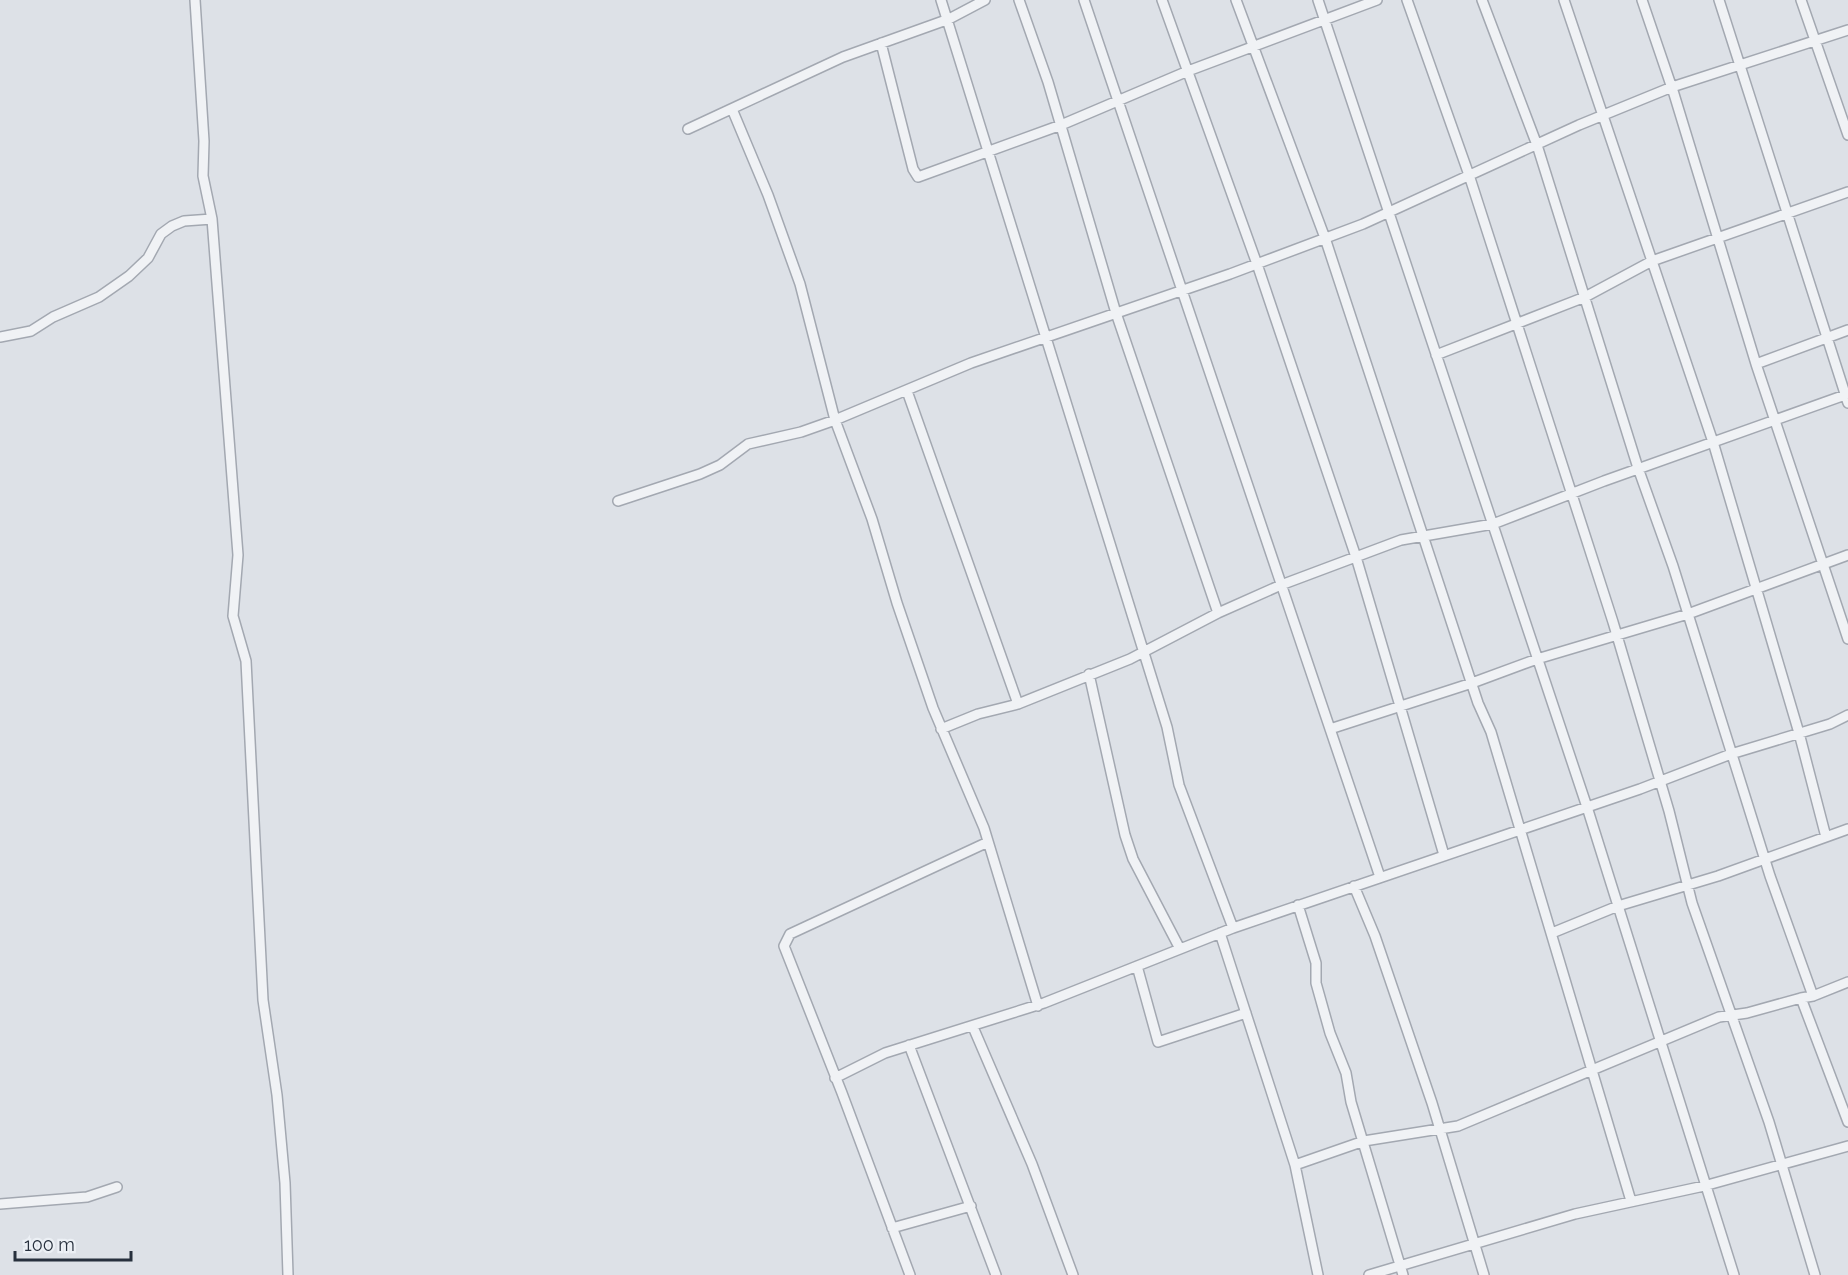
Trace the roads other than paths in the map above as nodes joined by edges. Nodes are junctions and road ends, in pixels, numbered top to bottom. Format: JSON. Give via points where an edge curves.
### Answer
{"nodes":[{"id":1,"x":195,"y":0,"type":"edge"},
{"id":2,"x":941,"y":0,"type":"edge"},
{"id":3,"x":985,"y":0,"type":"edge"},
{"id":4,"x":1019,"y":0,"type":"edge"},
{"id":5,"x":1084,"y":0,"type":"edge"},
{"id":6,"x":1162,"y":0,"type":"edge"},
{"id":7,"x":1236,"y":0,"type":"edge"},
{"id":8,"x":1318,"y":0,"type":"edge"},
{"id":9,"x":1377,"y":0,"type":"edge"},
{"id":10,"x":1407,"y":0,"type":"edge"},
{"id":11,"x":1482,"y":0,"type":"edge"},
{"id":12,"x":1564,"y":0,"type":"edge"},
{"id":13,"x":1642,"y":0,"type":"edge"},
{"id":14,"x":1719,"y":0,"type":"edge"},
{"id":15,"x":1801,"y":0,"type":"edge"},
{"id":16,"x":949,"y":19,"type":"junction"},
{"id":17,"x":1325,"y":22,"type":"junction"},
{"id":18,"x":1848,"y":30,"type":"edge"},
{"id":19,"x":1817,"y":42,"type":"junction"},
{"id":20,"x":881,"y":43,"type":"junction"},
{"id":21,"x":1254,"y":47,"type":"junction"},
{"id":22,"x":1742,"y":66,"type":"junction"},
{"id":23,"x":1188,"y":71,"type":"junction"},
{"id":24,"x":1672,"y":87,"type":"junction"},
{"id":25,"x":1118,"y":101,"type":"junction"},
{"id":26,"x":732,"y":109,"type":"junction"},
{"id":27,"x":1602,"y":116,"type":"junction"},
{"id":28,"x":1061,"y":126,"type":"junction"},
{"id":29,"x":688,"y":129,"type":"dead end"},
{"id":30,"x":1848,"y":135,"type":"edge"},
{"id":31,"x":1537,"y":145,"type":"junction"},
{"id":32,"x":989,"y":150,"type":"junction"},
{"id":33,"x":1469,"y":176,"type":"junction"},
{"id":34,"x":1848,"y":192,"type":"edge"},
{"id":35,"x":1389,"y":213,"type":"junction"},
{"id":36,"x":1788,"y":213,"type":"junction"},
{"id":37,"x":212,"y":219,"type":"junction"},
{"id":38,"x":1325,"y":238,"type":"junction"},
{"id":39,"x":1716,"y":240,"type":"junction"},
{"id":40,"x":1652,"y":261,"type":"junction"},
{"id":41,"x":1257,"y":264,"type":"junction"},
{"id":42,"x":1182,"y":290,"type":"junction"},
{"id":43,"x":1585,"y":297,"type":"junction"},
{"id":44,"x":1116,"y":313,"type":"junction"},
{"id":45,"x":1516,"y":324,"type":"junction"},
{"id":46,"x":1848,"y":330,"type":"edge"},
{"id":47,"x":1045,"y":336,"type":"junction"},
{"id":48,"x":0,"y":337,"type":"edge"},
{"id":49,"x":1828,"y":338,"type":"junction"},
{"id":50,"x":1436,"y":355,"type":"junction"},
{"id":51,"x":1756,"y":364,"type":"junction"},
{"id":52,"x":907,"y":391,"type":"junction"},
{"id":53,"x":1847,"y":397,"type":"edge"},
{"id":54,"x":1775,"y":419,"type":"junction"},
{"id":55,"x":835,"y":420,"type":"junction"},
{"id":56,"x":1713,"y":442,"type":"junction"},
{"id":57,"x":1638,"y":468,"type":"junction"},
{"id":58,"x":1570,"y":494,"type":"junction"},
{"id":59,"x":618,"y":501,"type":"dead end"},
{"id":60,"x":1492,"y":524,"type":"junction"},
{"id":61,"x":1423,"y":536,"type":"junction"},
{"id":62,"x":1848,"y":555,"type":"edge"},
{"id":63,"x":1356,"y":557,"type":"junction"},
{"id":64,"x":1822,"y":563,"type":"junction"},
{"id":65,"x":1281,"y":585,"type":"junction"},
{"id":66,"x":1757,"y":590,"type":"junction"},
{"id":67,"x":1218,"y":613,"type":"junction"},
{"id":68,"x":1688,"y":614,"type":"junction"},
{"id":69,"x":1617,"y":636,"type":"junction"},
{"id":70,"x":1848,"y":639,"type":"edge"},
{"id":71,"x":1143,"y":653,"type":"junction"},
{"id":72,"x":1538,"y":659,"type":"junction"},
{"id":73,"x":1089,"y":674,"type":"junction"},
{"id":74,"x":1472,"y":683,"type":"junction"},
{"id":75,"x":1018,"y":704,"type":"junction"},
{"id":76,"x":1401,"y":705,"type":"junction"},
{"id":77,"x":1848,"y":715,"type":"edge"},
{"id":78,"x":941,"y":729,"type":"junction"},
{"id":79,"x":1330,"y":729,"type":"junction"},
{"id":80,"x":1799,"y":733,"type":"junction"},
{"id":81,"x":1731,"y":753,"type":"junction"},
{"id":82,"x":1660,"y":780,"type":"junction"},
{"id":83,"x":1587,"y":807,"type":"junction"},
{"id":84,"x":1848,"y":829,"type":"edge"},
{"id":85,"x":1522,"y":830,"type":"junction"},
{"id":86,"x":1826,"y":837,"type":"junction"},
{"id":87,"x":988,"y":842,"type":"junction"},
{"id":88,"x":1444,"y":855,"type":"junction"},
{"id":89,"x":1765,"y":859,"type":"junction"},
{"id":90,"x":1380,"y":877,"type":"junction"},
{"id":91,"x":1354,"y":886,"type":"junction"},
{"id":92,"x":1687,"y":886,"type":"junction"},
{"id":93,"x":1298,"y":905,"type":"junction"},
{"id":94,"x":1618,"y":906,"type":"junction"},
{"id":95,"x":1233,"y":928,"type":"junction"},
{"id":96,"x":1220,"y":933,"type":"junction"},
{"id":97,"x":1552,"y":933,"type":"junction"},
{"id":98,"x":1179,"y":947,"type":"junction"},
{"id":99,"x":1137,"y":966,"type":"junction"},
{"id":100,"x":1848,"y":982,"type":"edge"},
{"id":101,"x":1814,"y":996,"type":"junction"},
{"id":102,"x":1801,"y":998,"type":"junction"},
{"id":103,"x":1038,"y":1005,"type":"junction"},
{"id":104,"x":1246,"y":1012,"type":"junction"},
{"id":105,"x":1730,"y":1015,"type":"junction"},
{"id":106,"x":973,"y":1027,"type":"junction"},
{"id":107,"x":1661,"y":1043,"type":"junction"},
{"id":108,"x":909,"y":1045,"type":"junction"},
{"id":109,"x":1591,"y":1071,"type":"junction"},
{"id":110,"x":835,"y":1078,"type":"junction"},
{"id":111,"x":1848,"y":1122,"type":"edge"},
{"id":112,"x":1439,"y":1130,"type":"junction"},
{"id":113,"x":1364,"y":1141,"type":"junction"},
{"id":114,"x":1848,"y":1146,"type":"edge"},
{"id":115,"x":1782,"y":1164,"type":"junction"},
{"id":116,"x":1295,"y":1165,"type":"junction"},
{"id":117,"x":1704,"y":1186,"type":"junction"},
{"id":118,"x":117,"y":1187,"type":"dead end"},
{"id":119,"x":1630,"y":1202,"type":"junction"},
{"id":120,"x":0,"y":1204,"type":"edge"},
{"id":121,"x":971,"y":1206,"type":"junction"},
{"id":122,"x":892,"y":1228,"type":"junction"},
{"id":123,"x":1475,"y":1242,"type":"junction"},
{"id":124,"x":1400,"y":1265,"type":"junction"},
{"id":125,"x":288,"y":1275,"type":"edge"},
{"id":126,"x":910,"y":1275,"type":"edge"},
{"id":127,"x":996,"y":1275,"type":"edge"},
{"id":128,"x":1072,"y":1275,"type":"edge"},
{"id":129,"x":1318,"y":1275,"type":"edge"},
{"id":130,"x":1369,"y":1275,"type":"edge"},
{"id":131,"x":1403,"y":1275,"type":"edge"},
{"id":132,"x":1484,"y":1275,"type":"edge"},
{"id":133,"x":1734,"y":1275,"type":"edge"},
{"id":134,"x":1815,"y":1275,"type":"edge"}],
"edges":[{"from":1,"to":37,"type":"street","via":[[203,176]]},
{"from":2,"to":16,"type":"street"},
{"from":3,"to":16,"type":"street"},
{"from":4,"to":28,"type":"street"},
{"from":5,"to":25,"type":"street"},
{"from":6,"to":23,"type":"street"},
{"from":7,"to":21,"type":"street"},
{"from":8,"to":17,"type":"street"},
{"from":9,"to":17,"type":"street"},
{"from":10,"to":33,"type":"street"},
{"from":11,"to":31,"type":"street"},
{"from":12,"to":27,"type":"street"},
{"from":13,"to":24,"type":"street"},
{"from":14,"to":22,"type":"street"},
{"from":15,"to":19,"type":"street"},
{"from":16,"to":20,"type":"street"},
{"from":16,"to":32,"type":"street"},
{"from":17,"to":21,"type":"street"},
{"from":17,"to":35,"type":"street"},
{"from":18,"to":19,"type":"street"},
{"from":19,"to":22,"type":"street"},
{"from":19,"to":30,"type":"street"},
{"from":20,"to":26,"type":"street"},
{"from":20,"to":32,"type":"street","via":[[914,174],[918,177]]},
{"from":21,"to":23,"type":"street"},
{"from":21,"to":38,"type":"street"},
{"from":22,"to":24,"type":"street"},
{"from":22,"to":36,"type":"street"},
{"from":23,"to":25,"type":"street"},
{"from":23,"to":41,"type":"street"},
{"from":24,"to":27,"type":"street"},
{"from":24,"to":39,"type":"street"},
{"from":25,"to":28,"type":"street"},
{"from":25,"to":42,"type":"street"},
{"from":26,"to":29,"type":"street"},
{"from":26,"to":55,"type":"street","via":[[801,284]]},
{"from":27,"to":31,"type":"street"},
{"from":27,"to":40,"type":"street"},
{"from":28,"to":32,"type":"street"},
{"from":28,"to":44,"type":"street"},
{"from":31,"to":33,"type":"street"},
{"from":31,"to":43,"type":"street"},
{"from":32,"to":47,"type":"street"},
{"from":33,"to":35,"type":"street"},
{"from":33,"to":45,"type":"street"},
{"from":34,"to":36,"type":"street"},
{"from":35,"to":38,"type":"street"},
{"from":35,"to":50,"type":"street"},
{"from":36,"to":39,"type":"street"},
{"from":36,"to":49,"type":"street"},
{"from":37,"to":48,"type":"street","via":[[172,226],[161,234],[148,258],[99,297],[31,331]]},
{"from":37,"to":125,"type":"street","via":[[237,555],[233,616],[246,662],[262,1000],[279,1117]]},
{"from":38,"to":41,"type":"street"},
{"from":38,"to":61,"type":"street"},
{"from":39,"to":40,"type":"street"},
{"from":39,"to":51,"type":"street"},
{"from":40,"to":43,"type":"street"},
{"from":40,"to":56,"type":"street"},
{"from":41,"to":42,"type":"street"},
{"from":41,"to":63,"type":"street"},
{"from":42,"to":44,"type":"street"},
{"from":42,"to":65,"type":"street"},
{"from":43,"to":45,"type":"street"},
{"from":43,"to":57,"type":"street"},
{"from":44,"to":47,"type":"street"},
{"from":44,"to":67,"type":"street"},
{"from":45,"to":50,"type":"street"},
{"from":45,"to":58,"type":"street"},
{"from":46,"to":49,"type":"street"},
{"from":47,"to":52,"type":"street"},
{"from":47,"to":71,"type":"street"},
{"from":49,"to":51,"type":"street"},
{"from":49,"to":53,"type":"street"},
{"from":50,"to":60,"type":"street"},
{"from":51,"to":54,"type":"street"},
{"from":52,"to":55,"type":"street"},
{"from":52,"to":75,"type":"street"},
{"from":53,"to":54,"type":"street"},
{"from":54,"to":56,"type":"street"},
{"from":54,"to":64,"type":"street"},
{"from":55,"to":59,"type":"street","via":[[748,444],[700,474]]},
{"from":55,"to":78,"type":"street"},
{"from":56,"to":57,"type":"street"},
{"from":56,"to":66,"type":"street"},
{"from":57,"to":58,"type":"street"},
{"from":57,"to":68,"type":"street"},
{"from":58,"to":60,"type":"street"},
{"from":58,"to":69,"type":"street"},
{"from":60,"to":61,"type":"street"},
{"from":60,"to":72,"type":"street"},
{"from":61,"to":63,"type":"street"},
{"from":61,"to":74,"type":"street"},
{"from":62,"to":64,"type":"street"},
{"from":63,"to":65,"type":"street"},
{"from":63,"to":76,"type":"street"},
{"from":64,"to":66,"type":"street"},
{"from":64,"to":70,"type":"street"},
{"from":65,"to":67,"type":"street"},
{"from":65,"to":79,"type":"street"},
{"from":66,"to":68,"type":"street"},
{"from":66,"to":80,"type":"street"},
{"from":67,"to":71,"type":"street"},
{"from":68,"to":69,"type":"street"},
{"from":68,"to":81,"type":"street"},
{"from":69,"to":72,"type":"street"},
{"from":69,"to":82,"type":"street"},
{"from":71,"to":73,"type":"street"},
{"from":71,"to":95,"type":"street","via":[[1167,727],[1179,785]]},
{"from":72,"to":74,"type":"street"},
{"from":72,"to":83,"type":"street"},
{"from":73,"to":75,"type":"street"},
{"from":73,"to":98,"type":"street","via":[[1125,835],[1133,859]]},
{"from":74,"to":76,"type":"street"},
{"from":74,"to":85,"type":"street"},
{"from":75,"to":78,"type":"street"},
{"from":76,"to":79,"type":"street"},
{"from":76,"to":88,"type":"street"},
{"from":77,"to":80,"type":"street"},
{"from":78,"to":87,"type":"street"},
{"from":79,"to":90,"type":"street"},
{"from":80,"to":81,"type":"street"},
{"from":80,"to":86,"type":"street"},
{"from":81,"to":82,"type":"street"},
{"from":81,"to":89,"type":"street"},
{"from":82,"to":83,"type":"street"},
{"from":82,"to":92,"type":"street"},
{"from":83,"to":85,"type":"street"},
{"from":83,"to":94,"type":"street"},
{"from":84,"to":86,"type":"street"},
{"from":85,"to":88,"type":"street"},
{"from":85,"to":97,"type":"street"},
{"from":86,"to":89,"type":"street"},
{"from":87,"to":103,"type":"street"},
{"from":87,"to":110,"type":"street","via":[[843,908],[785,940]]},
{"from":88,"to":90,"type":"street"},
{"from":89,"to":92,"type":"street"},
{"from":89,"to":101,"type":"street"},
{"from":90,"to":91,"type":"street"},
{"from":91,"to":93,"type":"street"},
{"from":91,"to":112,"type":"street","via":[[1395,991]]},
{"from":92,"to":94,"type":"street"},
{"from":92,"to":105,"type":"street"},
{"from":93,"to":95,"type":"street"},
{"from":93,"to":113,"type":"street","via":[[1316,963],[1316,982],[1330,1034],[1346,1073]]},
{"from":94,"to":97,"type":"street"},
{"from":94,"to":107,"type":"street"},
{"from":95,"to":96,"type":"street"},
{"from":96,"to":98,"type":"street"},
{"from":96,"to":104,"type":"street"},
{"from":97,"to":109,"type":"street"},
{"from":98,"to":99,"type":"street"},
{"from":99,"to":103,"type":"street"},
{"from":99,"to":104,"type":"street","via":[[1158,1042]]},
{"from":100,"to":101,"type":"street"},
{"from":101,"to":102,"type":"street"},
{"from":102,"to":105,"type":"street"},
{"from":102,"to":111,"type":"street"},
{"from":103,"to":106,"type":"street"},
{"from":104,"to":116,"type":"street"},
{"from":105,"to":107,"type":"street"},
{"from":105,"to":115,"type":"street"},
{"from":106,"to":108,"type":"street"},
{"from":106,"to":128,"type":"street","via":[[1032,1164]]},
{"from":107,"to":109,"type":"street"},
{"from":107,"to":117,"type":"street"},
{"from":108,"to":110,"type":"street"},
{"from":108,"to":121,"type":"street"},
{"from":109,"to":112,"type":"street","via":[[1458,1126]]},
{"from":109,"to":119,"type":"street"},
{"from":110,"to":122,"type":"street"},
{"from":112,"to":113,"type":"street"},
{"from":112,"to":123,"type":"street"},
{"from":113,"to":116,"type":"street"},
{"from":113,"to":124,"type":"street"},
{"from":114,"to":115,"type":"street"},
{"from":115,"to":117,"type":"street"},
{"from":115,"to":134,"type":"street"},
{"from":116,"to":129,"type":"street"},
{"from":117,"to":119,"type":"street"},
{"from":117,"to":133,"type":"street"},
{"from":118,"to":120,"type":"street","via":[[87,1197]]},
{"from":119,"to":123,"type":"street"},
{"from":121,"to":122,"type":"street"},
{"from":121,"to":127,"type":"street"},
{"from":122,"to":126,"type":"street"},
{"from":123,"to":124,"type":"street"},
{"from":123,"to":132,"type":"street"},
{"from":124,"to":130,"type":"street"},
{"from":124,"to":131,"type":"street"}]}
